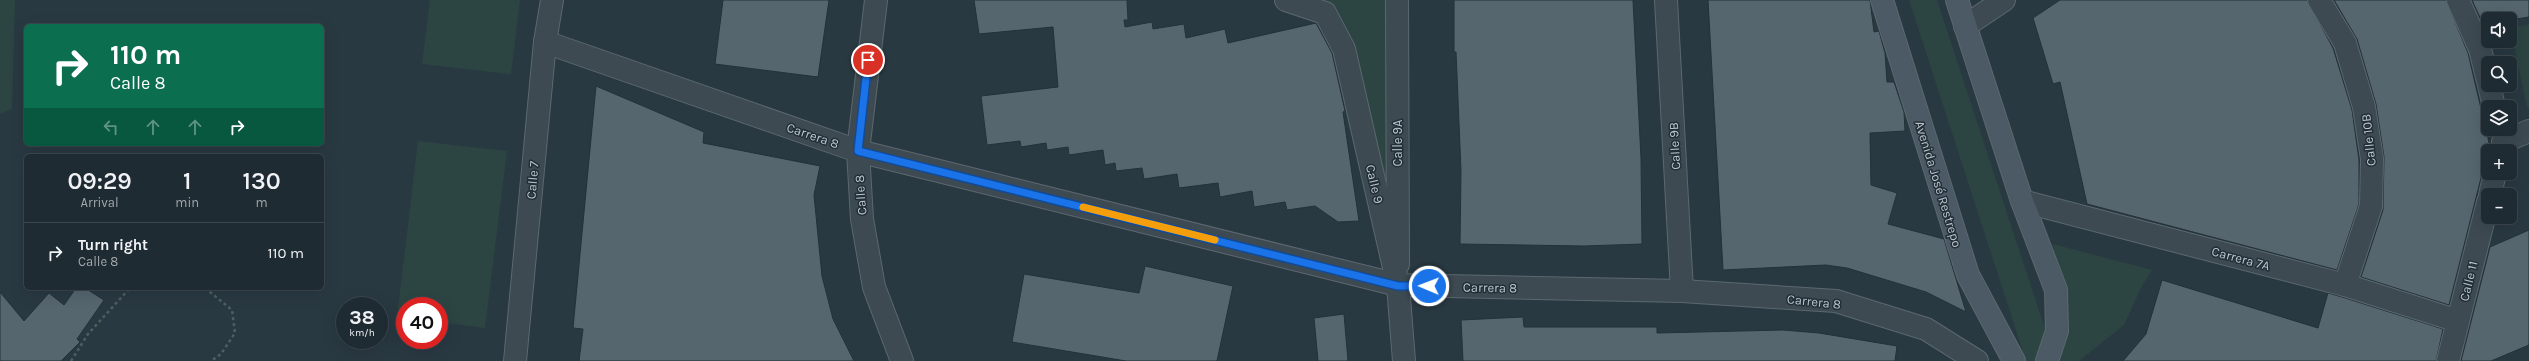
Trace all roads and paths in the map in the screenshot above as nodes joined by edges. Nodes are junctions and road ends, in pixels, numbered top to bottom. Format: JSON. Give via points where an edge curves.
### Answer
{"nodes":[{"id":1,"x":552,"y":0,"type":"edge"},
{"id":2,"x":876,"y":0,"type":"edge"},
{"id":3,"x":1286,"y":0,"type":"edge"},
{"id":4,"x":1397,"y":0,"type":"edge"},
{"id":5,"x":1666,"y":0,"type":"edge"},
{"id":6,"x":1882,"y":0,"type":"edge"},
{"id":7,"x":1957,"y":0,"type":"edge"},
{"id":8,"x":2004,"y":0,"type":"edge"},
{"id":9,"x":2319,"y":0,"type":"edge"},
{"id":10,"x":2458,"y":0,"type":"edge"},
{"id":11,"x":1965,"y":26,"type":"junction"},
{"id":12,"x":545,"y":42,"type":"junction"},
{"id":13,"x":2482,"y":56,"type":"edge"},
{"id":14,"x":2529,"y":131,"type":"edge"},
{"id":15,"x":2501,"y":140,"type":"edge"},
{"id":16,"x":858,"y":151,"type":"junction"},
{"id":17,"x":2022,"y":201,"type":"junction"},
{"id":18,"x":2482,"y":224,"type":"edge"},
{"id":19,"x":1398,"y":286,"type":"junction"},
{"id":20,"x":2345,"y":286,"type":"junction"},
{"id":21,"x":128,"y":290,"type":"edge"},
{"id":22,"x":207,"y":290,"type":"edge"},
{"id":23,"x":1682,"y":291,"type":"junction"},
{"id":24,"x":2458,"y":321,"type":"junction"},
{"id":25,"x":71,"y":361,"type":"edge"},
{"id":26,"x":211,"y":361,"type":"edge"},
{"id":27,"x":515,"y":361,"type":"edge"},
{"id":28,"x":902,"y":361,"type":"edge"},
{"id":29,"x":1404,"y":361,"type":"edge"},
{"id":30,"x":1977,"y":361,"type":"edge"},
{"id":31,"x":2014,"y":361,"type":"edge"},
{"id":32,"x":2047,"y":361,"type":"edge"},
{"id":33,"x":2448,"y":361,"type":"edge"}],
"edges":[{"from":1,"to":12,"type":"street","name":"Calle 7"},
{"from":2,"to":16,"type":"street","name":"Calle 8"},
{"from":3,"to":19,"type":"street","name":"Calle 9","via":[[1325,13],[1344,49]]},
{"from":4,"to":19,"type":"street","name":"Calle 9A"},
{"from":5,"to":23,"type":"street","name":"Calle 9B"},
{"from":6,"to":31,"type":"main road","name":"Avenida José Restrepo","via":[[1968,275]]},
{"from":7,"to":11,"type":"main road"},
{"from":8,"to":11,"type":"street"},
{"from":9,"to":20,"type":"street","name":"Calle 10B","via":[[2345,43],[2364,107],[2372,159],[2371,206]]},
{"from":10,"to":13,"type":"street"},
{"from":11,"to":17,"type":"main road"},
{"from":12,"to":16,"type":"street","name":"Carrera 8"},
{"from":12,"to":27,"type":"street","name":"Calle 7"},
{"from":14,"to":15,"type":"street"},
{"from":16,"to":19,"type":"street","name":"Carrera 8"},
{"from":16,"to":28,"type":"street","name":"Calle 8","via":[[862,219],[874,287]]},
{"from":17,"to":20,"type":"street","name":"Carrera 7A"},
{"from":17,"to":32,"type":"main road","via":[[2056,290],[2057,331]]},
{"from":18,"to":24,"type":"street","name":"Calle 11"},
{"from":19,"to":23,"type":"street","name":"Carrera 8"},
{"from":19,"to":29,"type":"street","name":"Calle 9"},
{"from":20,"to":24,"type":"street","name":"Carrera 7A"},
{"from":21,"to":25,"type":"path","via":[[88,334]]},
{"from":22,"to":26,"type":"path","via":[[232,310],[236,332],[221,354]]},
{"from":23,"to":30,"type":"street","name":"Carrera 8","via":[[1836,301],[1926,329]]},
{"from":24,"to":33,"type":"street","name":"Calle 11"}]}
